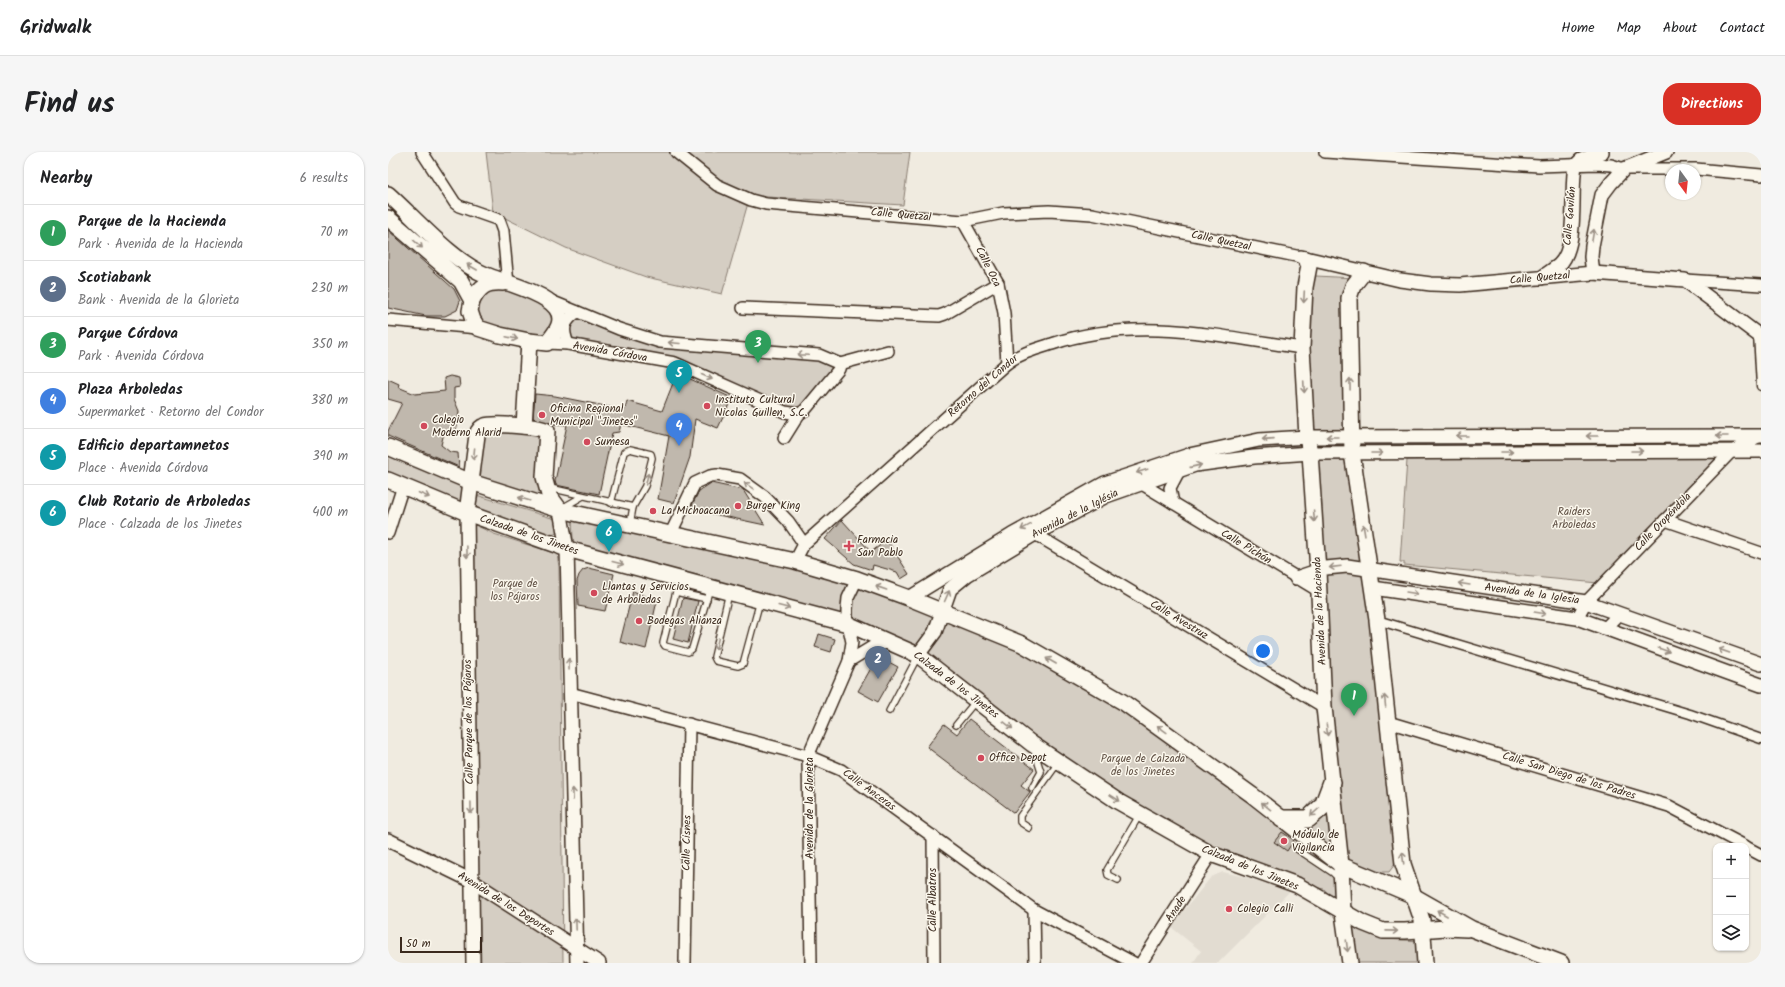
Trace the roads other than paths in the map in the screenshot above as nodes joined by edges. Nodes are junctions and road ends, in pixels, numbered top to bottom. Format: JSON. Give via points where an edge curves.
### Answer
{"nodes":[{"id":1,"x":422,"y":152,"type":"edge"},
{"id":2,"x":676,"y":152,"type":"edge"},
{"id":3,"x":1325,"y":152,"type":"edge"},
{"id":4,"x":1602,"y":152,"type":"edge"},
{"id":5,"x":1666,"y":152,"type":"edge"},
{"id":6,"x":1575,"y":166,"type":"junction"},
{"id":7,"x":1624,"y":169,"type":"junction"},
{"id":8,"x":1761,"y":176,"type":"edge"},
{"id":9,"x":388,"y":194,"type":"edge"},
{"id":10,"x":388,"y":218,"type":"edge"},
{"id":11,"x":963,"y":221,"type":"junction"},
{"id":12,"x":1304,"y":258,"type":"junction"},
{"id":13,"x":1364,"y":272,"type":"junction"},
{"id":14,"x":1593,"y":273,"type":"junction"},
{"id":15,"x":1539,"y":279,"type":"junction"},
{"id":16,"x":1685,"y":280,"type":"junction"},
{"id":17,"x":998,"y":282,"type":"junction"},
{"id":18,"x":508,"y":284,"type":"junction"},
{"id":19,"x":1761,"y":285,"type":"edge"},
{"id":20,"x":547,"y":299,"type":"junction"},
{"id":21,"x":472,"y":301,"type":"junction"},
{"id":22,"x":743,"y":308,"type":"dead end"},
{"id":23,"x":577,"y":312,"type":"junction"},
{"id":24,"x":388,"y":320,"type":"edge"},
{"id":25,"x":478,"y":328,"type":"junction"},
{"id":26,"x":1759,"y":336,"type":"edge"},
{"id":27,"x":529,"y":341,"type":"junction"},
{"id":28,"x":546,"y":343,"type":"junction"},
{"id":29,"x":568,"y":344,"type":"junction"},
{"id":30,"x":1302,"y":348,"type":"junction"},
{"id":31,"x":888,"y":351,"type":"dead end"},
{"id":32,"x":1008,"y":363,"type":"junction"},
{"id":33,"x":840,"y":364,"type":"junction"},
{"id":34,"x":1761,"y":386,"type":"edge"},
{"id":35,"x":799,"y":414,"type":"junction"},
{"id":36,"x":524,"y":426,"type":"junction"},
{"id":37,"x":1307,"y":436,"type":"junction"},
{"id":38,"x":1761,"y":436,"type":"edge"},
{"id":39,"x":1351,"y":437,"type":"junction"},
{"id":40,"x":784,"y":438,"type":"dead end"},
{"id":41,"x":388,"y":447,"type":"edge"},
{"id":42,"x":1732,"y":451,"type":"junction"},
{"id":43,"x":1761,"y":451,"type":"edge"},
{"id":44,"x":1310,"y":453,"type":"junction"},
{"id":45,"x":1352,"y":453,"type":"junction"},
{"id":46,"x":1179,"y":471,"type":"junction"},
{"id":47,"x":388,"y":480,"type":"edge"},
{"id":48,"x":471,"y":482,"type":"junction"},
{"id":49,"x":1142,"y":484,"type":"junction"},
{"id":50,"x":403,"y":486,"type":"junction"},
{"id":51,"x":547,"y":488,"type":"junction"},
{"id":52,"x":583,"y":496,"type":"junction"},
{"id":53,"x":611,"y":503,"type":"junction"},
{"id":54,"x":1173,"y":503,"type":"junction"},
{"id":55,"x":632,"y":507,"type":"junction"},
{"id":56,"x":560,"y":510,"type":"junction"},
{"id":57,"x":467,"y":513,"type":"junction"},
{"id":58,"x":1665,"y":520,"type":"junction"},
{"id":59,"x":630,"y":524,"type":"junction"},
{"id":60,"x":388,"y":533,"type":"edge"},
{"id":61,"x":671,"y":533,"type":"junction"},
{"id":62,"x":1035,"y":534,"type":"junction"},
{"id":63,"x":804,"y":544,"type":"junction"},
{"id":64,"x":567,"y":549,"type":"junction"},
{"id":65,"x":1761,"y":553,"type":"edge"},
{"id":66,"x":794,"y":561,"type":"junction"},
{"id":67,"x":1371,"y":570,"type":"junction"},
{"id":68,"x":1318,"y":571,"type":"junction"},
{"id":69,"x":1296,"y":578,"type":"junction"},
{"id":70,"x":857,"y":579,"type":"junction"},
{"id":71,"x":677,"y":586,"type":"junction"},
{"id":72,"x":1373,"y":588,"type":"junction"},
{"id":73,"x":1318,"y":591,"type":"junction"},
{"id":74,"x":729,"y":593,"type":"junction"},
{"id":75,"x":708,"y":594,"type":"junction"},
{"id":76,"x":909,"y":598,"type":"junction"},
{"id":77,"x":760,"y":601,"type":"junction"},
{"id":78,"x":1586,"y":602,"type":"junction"},
{"id":79,"x":943,"y":612,"type":"junction"},
{"id":80,"x":1619,"y":614,"type":"junction"},
{"id":81,"x":1577,"y":618,"type":"junction"},
{"id":82,"x":1377,"y":620,"type":"junction"},
{"id":83,"x":848,"y":624,"type":"junction"},
{"id":84,"x":1604,"y":629,"type":"junction"},
{"id":85,"x":891,"y":642,"type":"junction"},
{"id":86,"x":918,"y":655,"type":"junction"},
{"id":87,"x":849,"y":661,"type":"junction"},
{"id":88,"x":1761,"y":664,"type":"edge"},
{"id":89,"x":1761,"y":685,"type":"edge"},
{"id":90,"x":570,"y":693,"type":"junction"},
{"id":91,"x":976,"y":700,"type":"junction"},
{"id":92,"x":1324,"y":707,"type":"junction"},
{"id":93,"x":889,"y":711,"type":"dead end"},
{"id":94,"x":1388,"y":722,"type":"junction"},
{"id":95,"x":689,"y":724,"type":"junction"},
{"id":96,"x":956,"y":725,"type":"dead end"},
{"id":97,"x":1761,"y":739,"type":"edge"},
{"id":98,"x":1032,"y":744,"type":"junction"},
{"id":99,"x":808,"y":756,"type":"junction"},
{"id":100,"x":1059,"y":762,"type":"junction"},
{"id":101,"x":1332,"y":782,"type":"junction"},
{"id":102,"x":1032,"y":788,"type":"dead end"},
{"id":103,"x":1141,"y":814,"type":"junction"},
{"id":104,"x":1282,"y":819,"type":"junction"},
{"id":105,"x":1029,"y":828,"type":"dead end"},
{"id":106,"x":933,"y":836,"type":"junction"},
{"id":107,"x":388,"y":840,"type":"edge"},
{"id":108,"x":1739,"y":843,"type":"edge"},
{"id":109,"x":1749,"y":848,"type":"edge"},
{"id":110,"x":1297,"y":849,"type":"dead end"},
{"id":111,"x":1211,"y":854,"type":"junction"},
{"id":112,"x":1761,"y":854,"type":"edge"},
{"id":113,"x":1341,"y":865,"type":"junction"},
{"id":114,"x":1118,"y":880,"type":"dead end"},
{"id":115,"x":472,"y":881,"type":"junction"},
{"id":116,"x":1342,"y":884,"type":"junction"},
{"id":117,"x":1412,"y":895,"type":"junction"},
{"id":118,"x":1034,"y":910,"type":"junction"},
{"id":119,"x":1343,"y":912,"type":"junction"},
{"id":120,"x":1423,"y":929,"type":"junction"},
{"id":121,"x":1472,"y":930,"type":"junction"},
{"id":122,"x":577,"y":949,"type":"junction"},
{"id":123,"x":474,"y":963,"type":"edge"},
{"id":124,"x":577,"y":963,"type":"edge"},
{"id":125,"x":599,"y":963,"type":"edge"},
{"id":126,"x":685,"y":963,"type":"edge"},
{"id":127,"x":811,"y":963,"type":"edge"},
{"id":128,"x":934,"y":963,"type":"edge"},
{"id":129,"x":1035,"y":963,"type":"edge"},
{"id":130,"x":1134,"y":963,"type":"edge"},
{"id":131,"x":1141,"y":963,"type":"edge"},
{"id":132,"x":1350,"y":963,"type":"edge"},
{"id":133,"x":1425,"y":963,"type":"edge"},
{"id":134,"x":1561,"y":963,"type":"edge"}],
"edges":[{"from":1,"to":18,"type":"street","via":[[455,203],[499,220],[503,231]]},
{"from":2,"to":11,"type":"street","name":"Calle Quetzal","via":[[716,185],[766,204]]},
{"from":3,"to":6,"type":"street"},
{"from":4,"to":6,"type":"street","via":[[1581,160]]},
{"from":5,"to":7,"type":"street"},
{"from":6,"to":7,"type":"street","via":[[1596,164]]},
{"from":6,"to":15,"type":"street","name":"Calle Gavilán","via":[[1569,245],[1559,265]]},
{"from":7,"to":8,"type":"street","via":[[1696,169]]},
{"from":14,"to":7,"type":"street","one_way":true,"via":[[1590,257],[1602,195]]},
{"from":18,"to":9,"type":"main road","name":"Avenida Córdova","one_way":true,"via":[[459,260]]},
{"from":10,"to":21,"type":"main road","one_way":true,"via":[[461,282]]},
{"from":11,"to":12,"type":"street","name":"Calle Quetzal","via":[[1003,213],[1049,211],[1092,214]]},
{"from":11,"to":17,"type":"street","name":"Calle Oca"},
{"from":12,"to":13,"type":"street","name":"Calle Quetzal"},
{"from":12,"to":30,"type":"main road","name":"Avenida de la Hacienda","one_way":true,"via":[[1309,266],[1305,287]]},
{"from":13,"to":15,"type":"street","name":"Calle Quetzal","via":[[1400,280],[1460,286]]},
{"from":39,"to":13,"type":"main road","one_way":true,"via":[[1349,298],[1353,286]]},
{"from":14,"to":15,"type":"street","name":"Calle Quetzal"},
{"from":14,"to":16,"type":"street","name":"Calle Quetzal"},
{"from":16,"to":19,"type":"street"},
{"from":16,"to":26,"type":"street"},
{"from":17,"to":22,"type":"street","via":[[939,316]]},
{"from":17,"to":32,"type":"street","name":"Calle Oca","via":[[1004,313]]},
{"from":18,"to":20,"type":"main road","name":"Avenida Córdova"},
{"from":18,"to":21,"type":"main road","via":[[484,285],[478,289]]},
{"from":20,"to":23,"type":"street","name":"Avenida Córdova"},
{"from":20,"to":28,"type":"main road","via":[[557,309],[560,318],[559,327]]},
{"from":21,"to":25,"type":"main road","via":[[470,311]]},
{"from":23,"to":29,"type":"street","via":[[565,325],[564,334]]},
{"from":33,"to":23,"type":"street","name":"Avenida Córdova","one_way":true,"via":[[819,355],[660,342]]},
{"from":24,"to":25,"type":"street"},
{"from":25,"to":27,"type":"main road","name":"Avenida Córdova","one_way":true},
{"from":26,"to":34,"type":"street"},
{"from":27,"to":28,"type":"main road","name":"Avenida Córdova"},
{"from":27,"to":36,"type":"main road"},
{"from":28,"to":29,"type":"street","name":"Avenida Córdova"},
{"from":29,"to":35,"type":"street","name":"Avenida Córdova","one_way":true,"via":[[675,363],[785,412]]},
{"from":30,"to":32,"type":"street","name":"Retorno del Condor","via":[[1155,329],[1111,330],[1063,340],[1020,354]]},
{"from":30,"to":37,"type":"main road","name":"Avenida de la Hacienda","one_way":true},
{"from":31,"to":33,"type":"street"},
{"from":32,"to":63,"type":"street","name":"Retorno del Condor"},
{"from":33,"to":35,"type":"street","via":[[839,369]]},
{"from":35,"to":40,"type":"street"},
{"from":36,"to":48,"type":"main road","name":"Calle Parque de los Pájaros","one_way":true,"via":[[489,425],[481,428],[477,435]]},
{"from":36,"to":51,"type":"main road","via":[[547,431],[544,477]]},
{"from":39,"to":37,"type":"street","one_way":true},
{"from":37,"to":44,"type":"main road","name":"Avenida de la Hacienda"},
{"from":37,"to":76,"type":"street","name":"Avenida de la Iglésia","one_way":true,"via":[[1260,440],[1190,455],[1105,483],[1012,534]]},
{"from":38,"to":39,"type":"street","one_way":true},
{"from":38,"to":42,"type":"street","name":"Calle Oropéndola"},
{"from":39,"to":45,"type":"main road"},
{"from":41,"to":48,"type":"main road"},
{"from":42,"to":43,"type":"street"},
{"from":45,"to":42,"type":"street","one_way":true},
{"from":42,"to":58,"type":"street","name":"Calle Oropéndola"},
{"from":44,"to":45,"type":"street"},
{"from":46,"to":44,"type":"street","name":"Avenida de la Iglésia","one_way":true,"via":[[1195,465]]},
{"from":44,"to":68,"type":"main road","name":"Avenida de la Hacienda","one_way":true},
{"from":67,"to":45,"type":"main road","one_way":true},
{"from":46,"to":49,"type":"street","name":"Avenida de la Iglésia"},
{"from":46,"to":54,"type":"street","via":[[1170,488]]},
{"from":47,"to":50,"type":"main road","name":"Calzada de los Jinetes"},
{"from":56,"to":48,"type":"main road","one_way":true},
{"from":48,"to":57,"type":"main road","name":"Calle Parque de los Pájaros"},
{"from":49,"to":54,"type":"street","name":"Calle Pichón"},
{"from":49,"to":62,"type":"street","name":"Avenida de la Iglésia","via":[[1106,496]]},
{"from":50,"to":57,"type":"main road","name":"Calzada de los Jinetes","one_way":true},
{"from":50,"to":60,"type":"street"},
{"from":51,"to":52,"type":"lane"},
{"from":51,"to":56,"type":"main road"},
{"from":52,"to":53,"type":"lane"},
{"from":52,"to":56,"type":"lane"},
{"from":53,"to":55,"type":"lane"},
{"from":55,"to":53,"type":"lane","one_way":true,"via":[[643,491],[652,458],[648,453],[630,449],[624,452]]},
{"from":54,"to":69,"type":"street","name":"Calle Pichón"},
{"from":55,"to":59,"type":"lane"},
{"from":56,"to":59,"type":"main road"},
{"from":56,"to":64,"type":"street"},
{"from":57,"to":64,"type":"main road","name":"Calzada de los Jinetes"},
{"from":57,"to":115,"type":"street","name":"Calle Parque de los Pájaros","one_way":true},
{"from":58,"to":65,"type":"street"},
{"from":58,"to":78,"type":"street","name":"Calle Oropéndola"},
{"from":59,"to":61,"type":"main road"},
{"from":63,"to":61,"type":"street","one_way":true,"via":[[788,520],[765,497],[740,479],[717,475],[695,483]]},
{"from":61,"to":66,"type":"main road"},
{"from":79,"to":62,"type":"street","name":"Avenida de la Iglésia","one_way":true,"via":[[950,589],[967,575]]},
{"from":62,"to":92,"type":"street","name":"Calle Avestruz"},
{"from":63,"to":66,"type":"street","name":"Retorno del Condor"},
{"from":64,"to":71,"type":"main road","name":"Calzada de los Jinetes","one_way":true},
{"from":90,"to":64,"type":"street","one_way":true},
{"from":66,"to":70,"type":"main road"},
{"from":67,"to":68,"type":"street","name":"Avenida de la Iglesia","one_way":true,"via":[[1336,566]]},
{"from":67,"to":72,"type":"main road"},
{"from":78,"to":67,"type":"street","name":"Avenida de la Iglesia","one_way":true},
{"from":68,"to":69,"type":"street","name":"Avenida de la Iglesia"},
{"from":68,"to":73,"type":"main road","name":"Avenida de la Hacienda"},
{"from":69,"to":73,"type":"street","name":"Calle Pichón"},
{"from":76,"to":70,"type":"main road","one_way":true},
{"from":70,"to":83,"type":"street","name":"Avenida de la Glorieta","via":[[848,598]]},
{"from":71,"to":75,"type":"main road","name":"Calzada de los Jinetes"},
{"from":71,"to":75,"type":"lane","via":[[663,645],[688,652],[692,649]]},
{"from":72,"to":81,"type":"street","name":"Avenida de la Iglesia","one_way":true},
{"from":72,"to":82,"type":"main road"},
{"from":73,"to":92,"type":"main road","name":"Avenida de la Hacienda"},
{"from":74,"to":75,"type":"main road","name":"Calzada de los Jinetes"},
{"from":74,"to":77,"type":"main road","name":"Calzada de los Jinetes"},
{"from":74,"to":77,"type":"lane","one_way":true,"via":[[714,657],[716,661],[738,666],[742,664]]},
{"from":76,"to":79,"type":"main road"},
{"from":77,"to":83,"type":"main road","name":"Calzada de los Jinetes","one_way":true},
{"from":78,"to":80,"type":"street","name":"Avenida de la Iglesia"},
{"from":78,"to":81,"type":"street","name":"Calle Oropéndola"},
{"from":79,"to":86,"type":"street","name":"Avenida de la Iglésia","via":[[935,632]]},
{"from":104,"to":79,"type":"main road","one_way":true,"via":[[1123,702],[1022,644]]},
{"from":80,"to":84,"type":"street"},
{"from":88,"to":80,"type":"street","name":"Avenida de la Iglesia","one_way":true},
{"from":81,"to":84,"type":"street","name":"Avenida de la Iglesia"},
{"from":94,"to":82,"type":"main road","one_way":true},
{"from":82,"to":97,"type":"street","via":[[1690,714]]},
{"from":83,"to":85,"type":"main road","name":"Calzada de los Jinetes"},
{"from":83,"to":87,"type":"street","name":"Avenida de la Glorieta","via":[[852,642]]},
{"from":84,"to":89,"type":"street","name":"Avenida de la Iglesia","one_way":true},
{"from":85,"to":86,"type":"main road","name":"Calzada de los Jinetes"},
{"from":85,"to":87,"type":"street","via":[[872,647]]},
{"from":86,"to":91,"type":"main road","name":"Calzada de los Jinetes"},
{"from":86,"to":93,"type":"lane"},
{"from":87,"to":99,"type":"street","name":"Avenida de la Glorieta"},
{"from":90,"to":95,"type":"street","name":"Calle Anceras"},
{"from":122,"to":90,"type":"street","one_way":true},
{"from":91,"to":96,"type":"lane"},
{"from":91,"to":98,"type":"main road","name":"Calzada de los Jinetes","one_way":true},
{"from":92,"to":101,"type":"main road","name":"Avenida de la Hacienda","one_way":true},
{"from":94,"to":108,"type":"street","name":"Calle San Diego de los Padres","via":[[1669,806]]},
{"from":117,"to":94,"type":"main road","one_way":true,"via":[[1403,864]]},
{"from":95,"to":99,"type":"street","name":"Calle Anceras"},
{"from":95,"to":126,"type":"street","name":"Calle Cisnes"},
{"from":98,"to":100,"type":"main road","name":"Calzada de los Jinetes"},
{"from":98,"to":102,"type":"lane","via":[[1041,772]]},
{"from":99,"to":106,"type":"street","name":"Calle Anceras","via":[[841,770]]},
{"from":99,"to":127,"type":"street","name":"Avenida de la Glorieta"},
{"from":100,"to":103,"type":"main road","name":"Calzada de los Jinetes","one_way":true},
{"from":100,"to":105,"type":"lane","via":[[1020,816],[1020,822]]},
{"from":101,"to":104,"type":"main road","one_way":true,"via":[[1323,806],[1308,819]]},
{"from":101,"to":113,"type":"main road","name":"Avenida de la Hacienda"},
{"from":103,"to":111,"type":"main road","name":"Calzada de los Jinetes"},
{"from":103,"to":114,"type":"lane","via":[[1108,870],[1108,876]]},
{"from":104,"to":113,"type":"main road"},
{"from":106,"to":118,"type":"street","name":"Calle Anceras"},
{"from":106,"to":128,"type":"street","name":"Calle Albatros"},
{"from":107,"to":115,"type":"street","name":"Avenida de los Deportes"},
{"from":109,"to":112,"type":"street","name":"Calle San Diego de los Padres"},
{"from":110,"to":116,"type":"lane","via":[[1333,873]]},
{"from":111,"to":119,"type":"main road","name":"Calzada de los Jinetes","via":[[1297,885]]},
{"from":111,"to":131,"type":"street","name":"Anade"},
{"from":113,"to":116,"type":"main road","name":"Avenida de la Hacienda"},
{"from":113,"to":117,"type":"main road"},
{"from":115,"to":122,"type":"street","name":"Avenida de los Deportes"},
{"from":115,"to":123,"type":"street","name":"Calle Parque de los Pájaros"},
{"from":116,"to":119,"type":"main road","name":"Avenida de la Hacienda"},
{"from":117,"to":120,"type":"main road","via":[[1418,907]]},
{"from":121,"to":117,"type":"main road","one_way":true},
{"from":118,"to":129,"type":"street"},
{"from":118,"to":130,"type":"street","name":"Calle Anceras"},
{"from":119,"to":120,"type":"main road","name":"Calzada de los Jinetes","one_way":true,"via":[[1383,931]]},
{"from":119,"to":132,"type":"main road","name":"Avenida de la Hacienda","one_way":true},
{"from":120,"to":121,"type":"main road","name":"Calzada de los Jinetes"},
{"from":120,"to":133,"type":"main road"},
{"from":121,"to":134,"type":"main road"},
{"from":122,"to":124,"type":"street"},
{"from":122,"to":125,"type":"street","name":"Avenida de los Deportes"}]}
